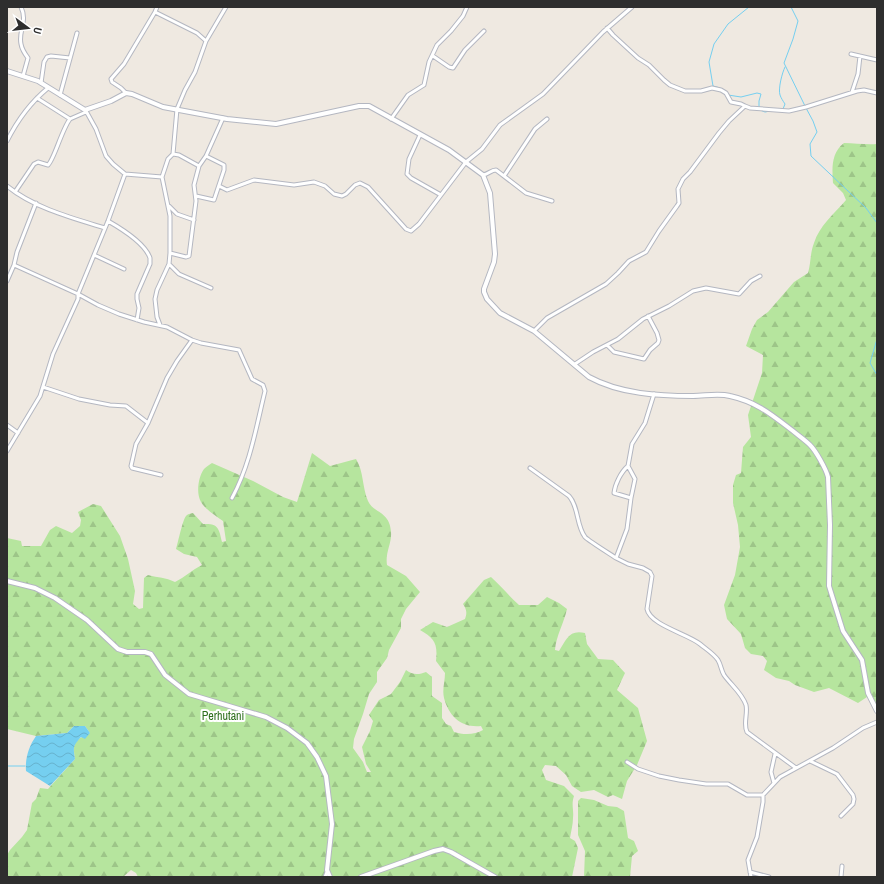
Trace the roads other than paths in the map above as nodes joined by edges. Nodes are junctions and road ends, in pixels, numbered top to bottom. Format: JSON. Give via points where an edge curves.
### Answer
{"nodes":[{"id":1,"x":21,"y":7,"type":"edge"},
{"id":2,"x":157,"y":7,"type":"edge"},
{"id":3,"x":226,"y":7,"type":"edge"},
{"id":4,"x":467,"y":7,"type":"edge"},
{"id":5,"x":632,"y":7,"type":"edge"},
{"id":6,"x":155,"y":12,"type":"junction"},
{"id":7,"x":607,"y":28,"type":"junction"},
{"id":8,"x":484,"y":31,"type":"dead end"},
{"id":9,"x":77,"y":33,"type":"dead end"},
{"id":10,"x":206,"y":41,"type":"junction"},
{"id":11,"x":851,"y":54,"type":"dead end"},
{"id":12,"x":433,"y":56,"type":"junction"},
{"id":13,"x":860,"y":56,"type":"junction"},
{"id":14,"x":70,"y":58,"type":"junction"},
{"id":15,"x":877,"y":60,"type":"edge"},
{"id":16,"x":7,"y":71,"type":"edge"},
{"id":17,"x":23,"y":76,"type":"junction"},
{"id":18,"x":41,"y":83,"type":"junction"},
{"id":19,"x":48,"y":88,"type":"junction"},
{"id":20,"x":852,"y":92,"type":"junction"},
{"id":21,"x":126,"y":93,"type":"junction"},
{"id":22,"x":877,"y":93,"type":"edge"},
{"id":23,"x":60,"y":95,"type":"junction"},
{"id":24,"x":37,"y":98,"type":"junction"},
{"id":25,"x":745,"y":106,"type":"junction"},
{"id":26,"x":178,"y":109,"type":"junction"},
{"id":27,"x":86,"y":111,"type":"junction"},
{"id":28,"x":223,"y":118,"type":"junction"},
{"id":29,"x":391,"y":118,"type":"junction"},
{"id":30,"x":70,"y":119,"type":"junction"},
{"id":31,"x":547,"y":119,"type":"dead end"},
{"id":32,"x":420,"y":135,"type":"junction"},
{"id":33,"x":7,"y":141,"type":"edge"},
{"id":34,"x":173,"y":154,"type":"junction"},
{"id":35,"x":206,"y":156,"type":"junction"},
{"id":36,"x":466,"y":162,"type":"junction"},
{"id":37,"x":199,"y":166,"type":"junction"},
{"id":38,"x":125,"y":174,"type":"junction"},
{"id":39,"x":483,"y":175,"type":"junction"},
{"id":40,"x":504,"y":176,"type":"junction"},
{"id":41,"x":162,"y":177,"type":"junction"},
{"id":42,"x":7,"y":186,"type":"edge"},
{"id":43,"x":218,"y":186,"type":"junction"},
{"id":44,"x":15,"y":192,"type":"junction"},
{"id":45,"x":441,"y":195,"type":"junction"},
{"id":46,"x":196,"y":196,"type":"junction"},
{"id":47,"x":552,"y":201,"type":"dead end"},
{"id":48,"x":36,"y":203,"type":"junction"},
{"id":49,"x":169,"y":205,"type":"junction"},
{"id":50,"x":194,"y":220,"type":"junction"},
{"id":51,"x":108,"y":221,"type":"junction"},
{"id":52,"x":105,"y":228,"type":"junction"},
{"id":53,"x":170,"y":253,"type":"junction"},
{"id":54,"x":94,"y":256,"type":"junction"},
{"id":55,"x":169,"y":264,"type":"junction"},
{"id":56,"x":14,"y":265,"type":"junction"},
{"id":57,"x":124,"y":270,"type":"dead end"},
{"id":58,"x":760,"y":276,"type":"dead end"},
{"id":59,"x":7,"y":281,"type":"edge"},
{"id":60,"x":211,"y":288,"type":"dead end"},
{"id":61,"x":78,"y":294,"type":"junction"},
{"id":62,"x":648,"y":316,"type":"junction"},
{"id":63,"x":137,"y":320,"type":"junction"},
{"id":64,"x":160,"y":325,"type":"junction"},
{"id":65,"x":534,"y":331,"type":"junction"},
{"id":66,"x":192,"y":340,"type":"junction"},
{"id":67,"x":607,"y":345,"type":"junction"},
{"id":68,"x":575,"y":364,"type":"junction"},
{"id":69,"x":43,"y":387,"type":"junction"},
{"id":70,"x":654,"y":394,"type":"junction"},
{"id":71,"x":148,"y":423,"type":"junction"},
{"id":72,"x":7,"y":425,"type":"edge"},
{"id":73,"x":18,"y":433,"type":"junction"},
{"id":74,"x":7,"y":451,"type":"edge"},
{"id":75,"x":628,"y":466,"type":"junction"},
{"id":76,"x":530,"y":468,"type":"dead end"},
{"id":77,"x":161,"y":475,"type":"dead end"},
{"id":78,"x":232,"y":498,"type":"dead end"},
{"id":79,"x":631,"y":498,"type":"junction"},
{"id":80,"x":616,"y":558,"type":"junction"},
{"id":81,"x":7,"y":581,"type":"edge"},
{"id":82,"x":877,"y":711,"type":"edge"},
{"id":83,"x":877,"y":722,"type":"edge"},
{"id":84,"x":776,"y":754,"type":"junction"},
{"id":85,"x":810,"y":761,"type":"junction"},
{"id":86,"x":627,"y":762,"type":"dead end"},
{"id":87,"x":796,"y":768,"type":"junction"},
{"id":88,"x":774,"y":783,"type":"junction"},
{"id":89,"x":763,"y":795,"type":"junction"},
{"id":90,"x":841,"y":816,"type":"dead end"},
{"id":91,"x":842,"y":866,"type":"dead end"},
{"id":92,"x":327,"y":872,"type":"junction"},
{"id":93,"x":750,"y":872,"type":"junction"},
{"id":94,"x":325,"y":877,"type":"edge"},
{"id":95,"x":330,"y":877,"type":"edge"},
{"id":96,"x":361,"y":877,"type":"edge"},
{"id":97,"x":495,"y":877,"type":"edge"},
{"id":98,"x":751,"y":877,"type":"edge"},
{"id":99,"x":769,"y":877,"type":"edge"},
{"id":100,"x":842,"y":877,"type":"edge"}],
"edges":[{"from":1,"to":17,"type":"street","via":[[24,22],[20,45],[28,58]]},
{"from":2,"to":6,"type":"street"},
{"from":3,"to":10,"type":"street"},
{"from":4,"to":12,"type":"street","via":[[451,31],[439,42]]},
{"from":5,"to":7,"type":"street"},
{"from":6,"to":10,"type":"street","via":[[197,33]]},
{"from":6,"to":21,"type":"street","via":[[124,64],[111,78],[112,82]]},
{"from":7,"to":25,"type":"street","via":[[670,85],[685,91],[712,88],[723,91],[731,102]]},
{"from":7,"to":36,"type":"street","via":[[543,94],[502,123],[482,149]]},
{"from":8,"to":12,"type":"street","via":[[465,50],[453,68]]},
{"from":9,"to":14,"type":"street"},
{"from":10,"to":26,"type":"street"},
{"from":11,"to":13,"type":"street"},
{"from":12,"to":29,"type":"street","via":[[429,62],[424,85],[408,94]]},
{"from":13,"to":15,"type":"street"},
{"from":13,"to":20,"type":"street"},
{"from":14,"to":18,"type":"street","via":[[47,57]]},
{"from":14,"to":23,"type":"street"},
{"from":16,"to":17,"type":"street"},
{"from":17,"to":18,"type":"street"},
{"from":18,"to":19,"type":"street"},
{"from":19,"to":23,"type":"street"},
{"from":19,"to":24,"type":"street"},
{"from":20,"to":22,"type":"street","via":[[864,90]]},
{"from":20,"to":25,"type":"street","via":[[790,111]]},
{"from":21,"to":26,"type":"street","via":[[163,107]]},
{"from":21,"to":27,"type":"street"},
{"from":23,"to":27,"type":"street"},
{"from":24,"to":30,"type":"street"},
{"from":24,"to":33,"type":"street","via":[[15,126]]},
{"from":25,"to":65,"type":"street","via":[[729,121],[683,179],[678,189],[677,206],[646,252],[629,261],[606,284],[547,318]]},
{"from":26,"to":28,"type":"street"},
{"from":26,"to":34,"type":"street"},
{"from":27,"to":30,"type":"street"},
{"from":27,"to":38,"type":"street","via":[[106,156]]},
{"from":28,"to":29,"type":"street","via":[[281,124],[364,106]]},
{"from":28,"to":35,"type":"street"},
{"from":29,"to":32,"type":"street"},
{"from":30,"to":44,"type":"street","via":[[51,162],[48,165],[40,162],[34,164]]},
{"from":31,"to":40,"type":"street","via":[[535,129]]},
{"from":32,"to":36,"type":"street"},
{"from":32,"to":45,"type":"street","via":[[409,159],[407,174]]},
{"from":34,"to":37,"type":"street"},
{"from":34,"to":41,"type":"street","via":[[168,159]]},
{"from":35,"to":37,"type":"street"},
{"from":35,"to":43,"type":"street","via":[[224,167]]},
{"from":36,"to":39,"type":"street"},
{"from":36,"to":45,"type":"street"},
{"from":37,"to":46,"type":"street","via":[[194,185]]},
{"from":38,"to":41,"type":"street"},
{"from":38,"to":51,"type":"street"},
{"from":39,"to":40,"type":"street","via":[[494,170]]},
{"from":39,"to":65,"type":"street","via":[[490,193],[495,254],[484,292],[500,313]]},
{"from":40,"to":47,"type":"street","via":[[526,193]]},
{"from":41,"to":49,"type":"street"},
{"from":42,"to":44,"type":"street"},
{"from":43,"to":45,"type":"street","via":[[227,190],[254,180],[294,186],[314,182],[342,196],[360,183],[368,187],[406,229],[411,231]]},
{"from":43,"to":46,"type":"street","via":[[214,200]]},
{"from":44,"to":48,"type":"street"},
{"from":46,"to":50,"type":"street"},
{"from":48,"to":52,"type":"street","via":[[63,215]]},
{"from":48,"to":56,"type":"street"},
{"from":49,"to":50,"type":"street","via":[[177,214]]},
{"from":49,"to":53,"type":"street"},
{"from":50,"to":53,"type":"street","via":[[188,257]]},
{"from":51,"to":52,"type":"street"},
{"from":51,"to":63,"type":"street","via":[[142,245],[150,258],[150,264],[137,294]]},
{"from":52,"to":54,"type":"street"},
{"from":53,"to":55,"type":"street"},
{"from":54,"to":57,"type":"street"},
{"from":54,"to":61,"type":"street"},
{"from":55,"to":60,"type":"street","via":[[179,274]]},
{"from":55,"to":64,"type":"street","via":[[157,290],[157,317]]},
{"from":56,"to":59,"type":"street"},
{"from":56,"to":61,"type":"street"},
{"from":58,"to":62,"type":"street","via":[[751,281],[740,293],[706,288],[697,290]]},
{"from":61,"to":63,"type":"street"},
{"from":61,"to":69,"type":"street","via":[[53,354]]},
{"from":62,"to":67,"type":"street"},
{"from":62,"to":67,"type":"street","via":[[658,333],[659,340],[644,359],[614,352]]},
{"from":63,"to":64,"type":"street"},
{"from":64,"to":66,"type":"street","via":[[172,328]]},
{"from":65,"to":68,"type":"street"},
{"from":66,"to":71,"type":"street","via":[[167,378]]},
{"from":66,"to":78,"type":"street","via":[[239,350],[252,379],[265,389],[249,458]]},
{"from":67,"to":68,"type":"street"},
{"from":68,"to":70,"type":"street","via":[[589,377],[605,384]]},
{"from":69,"to":71,"type":"street","via":[[79,399],[126,406]]},
{"from":69,"to":73,"type":"street"},
{"from":70,"to":75,"type":"street","via":[[645,423],[632,444]]},
{"from":70,"to":82,"type":"street","via":[[735,397],[766,410],[814,449],[828,477],[829,586],[843,631],[862,660],[868,693]]},
{"from":71,"to":77,"type":"street","via":[[136,444],[131,467]]},
{"from":72,"to":73,"type":"street"},
{"from":73,"to":74,"type":"street"},
{"from":75,"to":79,"type":"street","via":[[635,479]]},
{"from":75,"to":79,"type":"street","via":[[622,472],[614,492]]},
{"from":76,"to":80,"type":"street","via":[[571,499],[586,538]]},
{"from":79,"to":80,"type":"street","via":[[627,529]]},
{"from":80,"to":84,"type":"street","via":[[650,572],[652,576],[648,612],[665,626],[694,640],[715,657],[745,703],[746,731]]},
{"from":81,"to":92,"type":"street","via":[[35,588],[55,598],[87,620],[118,650],[150,654],[165,675],[185,692],[272,720],[307,744],[324,768],[327,782],[332,824]]},
{"from":83,"to":85,"type":"street"},
{"from":84,"to":87,"type":"street"},
{"from":84,"to":88,"type":"street","via":[[771,772]]},
{"from":85,"to":87,"type":"street"},
{"from":85,"to":90,"type":"street","via":[[837,774],[853,795],[853,804]]},
{"from":86,"to":89,"type":"street","via":[[638,769],[659,776],[706,784],[728,784],[747,795]]},
{"from":87,"to":88,"type":"street","via":[[780,776]]},
{"from":88,"to":89,"type":"street"},
{"from":89,"to":93,"type":"street","via":[[757,834],[747,862]]},
{"from":91,"to":100,"type":"street"},
{"from":92,"to":94,"type":"street"},
{"from":92,"to":95,"type":"street"},
{"from":93,"to":98,"type":"street"},
{"from":93,"to":99,"type":"street"},
{"from":96,"to":97,"type":"street","via":[[443,849]]}]}
